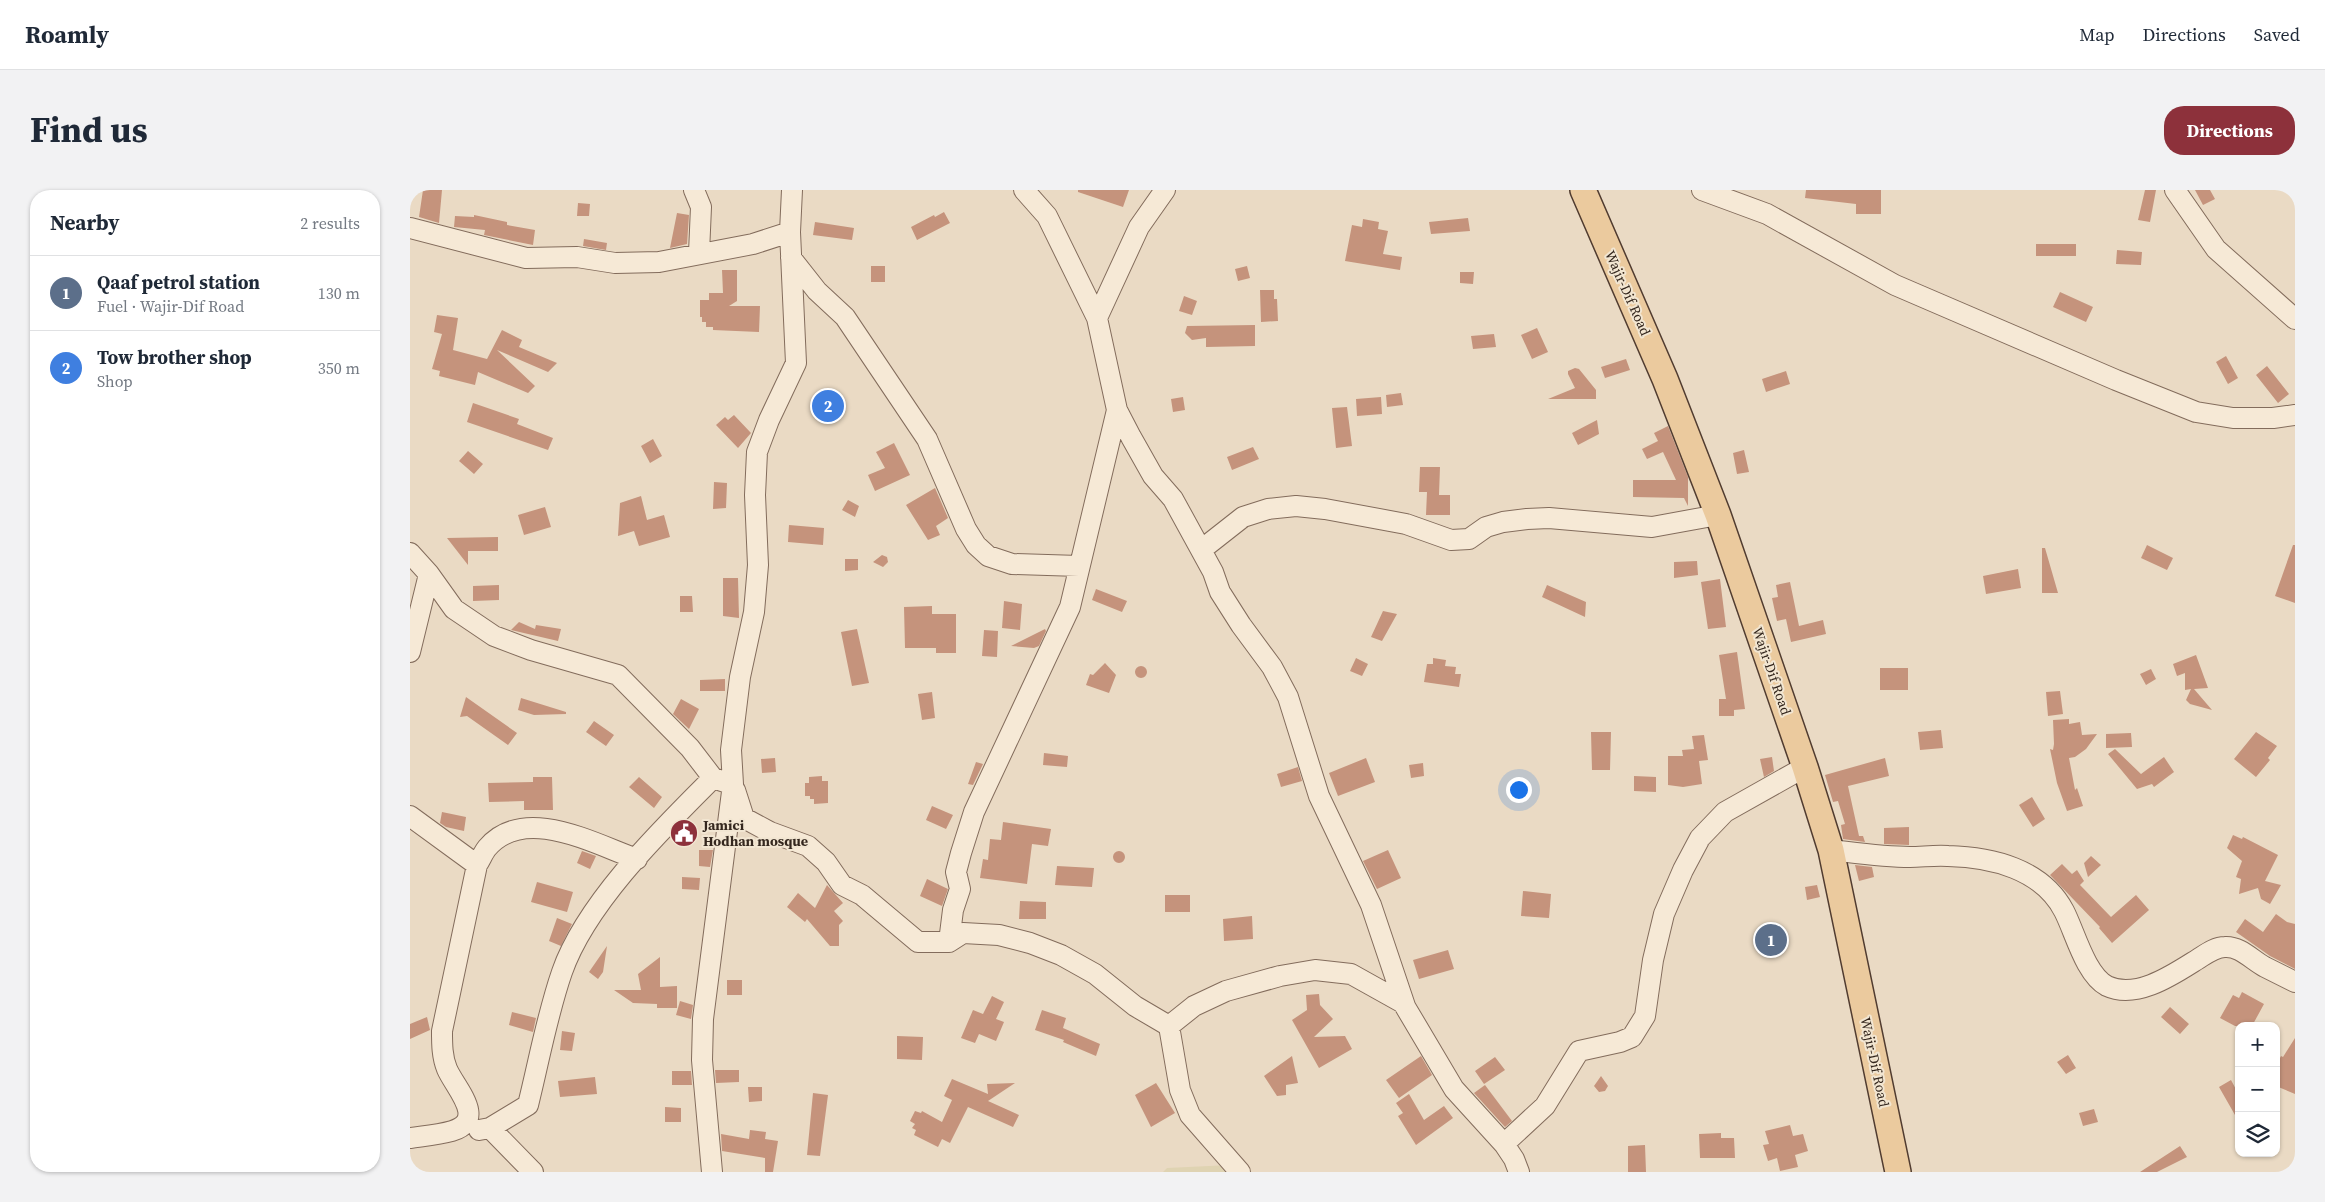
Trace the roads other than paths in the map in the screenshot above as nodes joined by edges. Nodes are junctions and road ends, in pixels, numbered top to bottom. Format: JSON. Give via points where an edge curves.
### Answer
{"nodes":[{"id":1,"x":694,"y":190,"type":"edge"},
{"id":2,"x":792,"y":190,"type":"edge"},
{"id":3,"x":1024,"y":190,"type":"edge"},
{"id":4,"x":1165,"y":190,"type":"edge"},
{"id":5,"x":1583,"y":190,"type":"edge"},
{"id":6,"x":1702,"y":190,"type":"edge"},
{"id":7,"x":2175,"y":190,"type":"edge"},
{"id":8,"x":410,"y":228,"type":"edge"},
{"id":9,"x":790,"y":232,"type":"junction"},
{"id":10,"x":699,"y":253,"type":"junction"},
{"id":11,"x":791,"y":258,"type":"junction"},
{"id":12,"x":1097,"y":318,"type":"junction"},
{"id":13,"x":2295,"y":319,"type":"edge"},
{"id":14,"x":1117,"y":410,"type":"junction"},
{"id":15,"x":2295,"y":415,"type":"edge"},
{"id":16,"x":1718,"y":515,"type":"junction"},
{"id":17,"x":1202,"y":550,"type":"junction"},
{"id":18,"x":410,"y":553,"type":"edge"},
{"id":19,"x":1079,"y":566,"type":"junction"},
{"id":20,"x":429,"y":574,"type":"junction"},
{"id":21,"x":410,"y":652,"type":"edge"},
{"id":22,"x":1805,"y":766,"type":"junction"},
{"id":23,"x":713,"y":778,"type":"junction"},
{"id":24,"x":733,"y":784,"type":"junction"},
{"id":25,"x":410,"y":816,"type":"edge"},
{"id":26,"x":1831,"y":850,"type":"junction"},
{"id":27,"x":637,"y":859,"type":"junction"},
{"id":28,"x":478,"y":865,"type":"junction"},
{"id":29,"x":948,"y":942,"type":"junction"},
{"id":30,"x":2295,"y":982,"type":"edge"},
{"id":31,"x":1405,"y":1006,"type":"junction"},
{"id":32,"x":1170,"y":1026,"type":"junction"},
{"id":33,"x":490,"y":1128,"type":"junction"},
{"id":34,"x":410,"y":1138,"type":"edge"},
{"id":35,"x":1504,"y":1144,"type":"junction"},
{"id":36,"x":534,"y":1172,"type":"edge"},
{"id":37,"x":712,"y":1172,"type":"edge"},
{"id":38,"x":1240,"y":1172,"type":"edge"},
{"id":39,"x":1519,"y":1172,"type":"edge"},
{"id":40,"x":1898,"y":1172,"type":"edge"}],
"edges":[{"from":1,"to":10,"type":"street","via":[[701,207]]},
{"from":2,"to":9,"type":"street"},
{"from":3,"to":12,"type":"street","via":[[1046,216]]},
{"from":4,"to":12,"type":"street","via":[[1139,226]]},
{"from":5,"to":16,"type":"main road","name":"Wajir-Dif Road","via":[[1665,379]]},
{"from":6,"to":15,"type":"street","via":[[1767,214],[1895,285],[2196,412],[2233,418]]},
{"from":7,"to":13,"type":"street","via":[[2216,249]]},
{"from":8,"to":10,"type":"street","via":[[526,258],[577,257],[615,263],[659,262]]},
{"from":9,"to":10,"type":"street","via":[[753,244]]},
{"from":9,"to":11,"type":"street"},
{"from":11,"to":19,"type":"street","via":[[817,291],[845,317],[922,431],[976,545],[988,556],[1012,564]]},
{"from":11,"to":24,"type":"street","via":[[796,363],[757,452],[758,565],[754,612],[740,677],[731,750]]},
{"from":12,"to":14,"type":"street"},
{"from":14,"to":17,"type":"street","via":[[1153,476],[1173,499]]},
{"from":14,"to":19,"type":"street"},
{"from":16,"to":17,"type":"street","via":[[1652,527],[1527,519],[1486,527],[1469,539],[1451,540],[1406,524],[1296,506],[1268,509],[1242,517]]},
{"from":16,"to":22,"type":"main road","name":"Wajir-Dif Road"},
{"from":17,"to":31,"type":"street","via":[[1220,592],[1272,667],[1288,697],[1319,796],[1370,905]]},
{"from":18,"to":20,"type":"street"},
{"from":19,"to":29,"type":"street","via":[[1070,607],[974,812],[956,872],[960,889]]},
{"from":20,"to":21,"type":"street"},
{"from":20,"to":23,"type":"street","via":[[454,609],[494,636],[618,675],[690,748]]},
{"from":22,"to":26,"type":"main road","name":"Wajir-Dif Road"},
{"from":22,"to":35,"type":"street","via":[[1725,812],[1700,838],[1664,914],[1645,1016],[1632,1037],[1579,1051],[1545,1106]]},
{"from":23,"to":24,"type":"street"},
{"from":23,"to":27,"type":"street"},
{"from":24,"to":29,"type":"street","via":[[744,818],[808,846],[826,862],[842,885],[862,896],[918,942]]},
{"from":24,"to":37,"type":"street","via":[[703,1019],[702,1060]]},
{"from":25,"to":28,"type":"street"},
{"from":26,"to":30,"type":"street","via":[[1909,857],[1948,856],[2011,865],[2045,885],[2064,910],[2080,949],[2094,972],[2106,985],[2121,990],[2150,985],[2224,946],[2242,952]]},
{"from":26,"to":40,"type":"main road","name":"Wajir-Dif Road"},
{"from":27,"to":28,"type":"street","via":[[546,827],[526,827],[507,833],[488,848]]},
{"from":27,"to":33,"type":"street","via":[[587,920],[562,971],[528,1105]]},
{"from":28,"to":34,"type":"street","via":[[442,1031],[447,1068],[470,1108],[468,1118],[453,1131]]},
{"from":29,"to":32,"type":"street","via":[[963,933],[999,935],[1061,954],[1095,974],[1135,1006]]},
{"from":31,"to":32,"type":"street","via":[[1351,974],[1315,970],[1226,991],[1194,1006]]},
{"from":31,"to":35,"type":"street","via":[[1454,1089]]},
{"from":32,"to":38,"type":"street","via":[[1180,1090],[1190,1116]]},
{"from":33,"to":34,"type":"street"},
{"from":33,"to":36,"type":"street"},
{"from":35,"to":39,"type":"street"}]}
